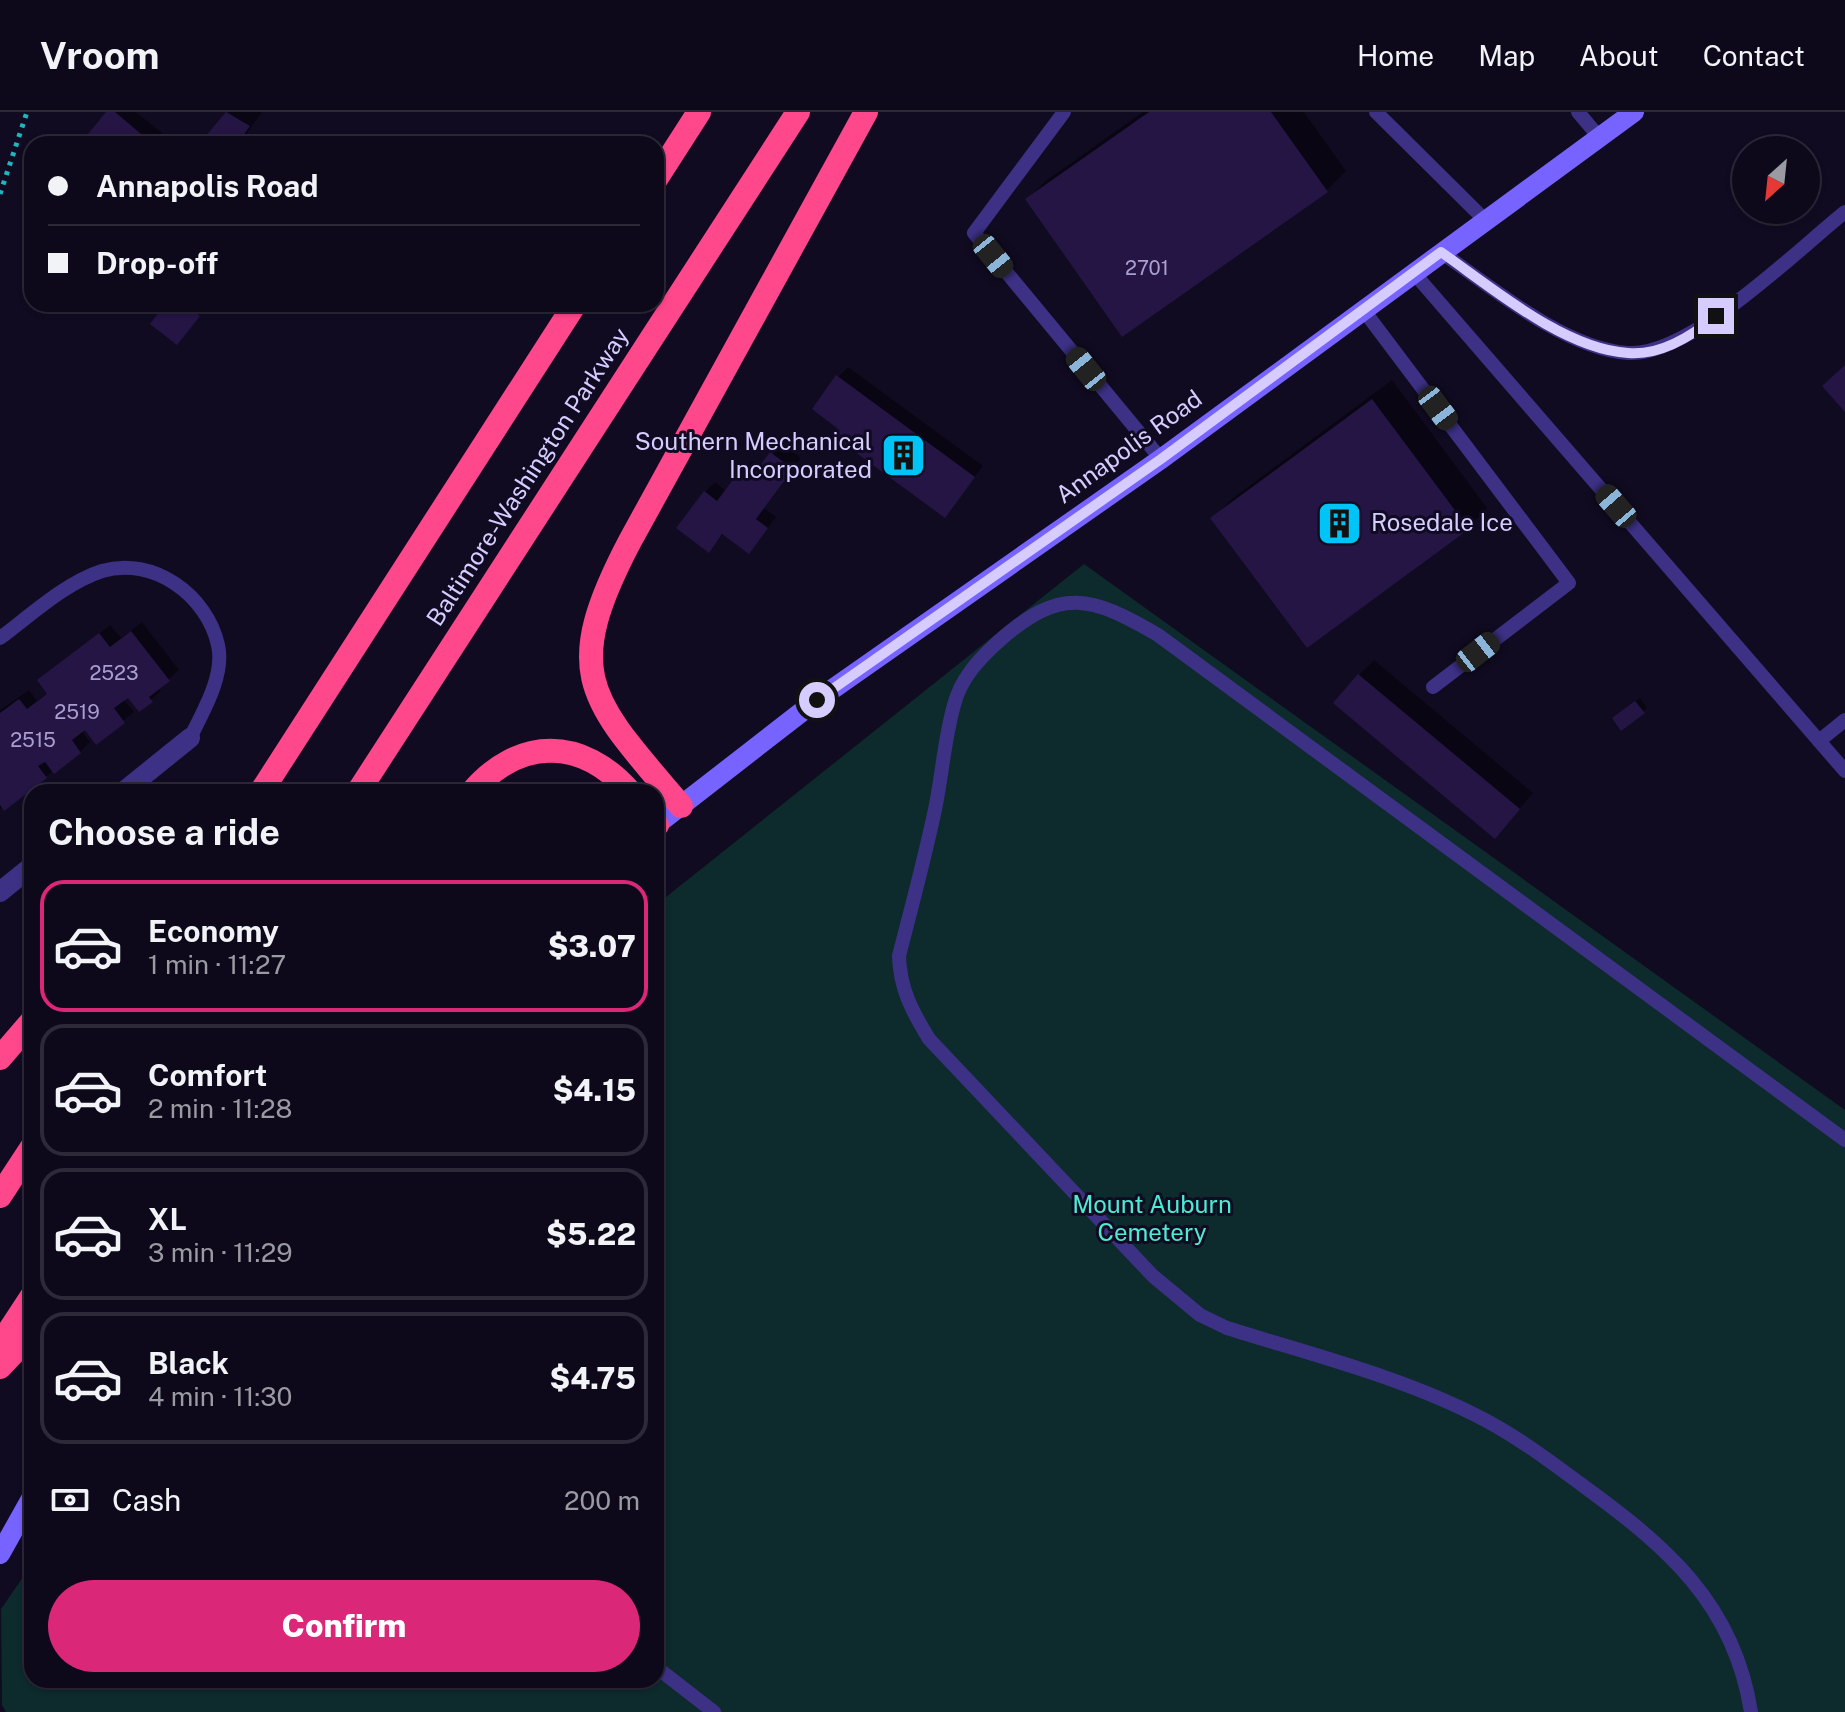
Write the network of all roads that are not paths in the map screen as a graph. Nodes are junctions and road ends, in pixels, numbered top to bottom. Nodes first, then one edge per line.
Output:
1 (699, 112) edge
2 (798, 112) edge
3 (866, 112) edge
4 (1064, 112) edge
5 (1376, 112) edge
6 (1578, 112) edge
7 (1634, 112) edge
8 (1599, 137) junction
9 (664, 167) edge
10 (1845, 212) edge
11 (1485, 220) junction
12 (1441, 252) junction
13 (1413, 272) junction
14 (1362, 308) junction
15 (570, 312) edge
16 (1161, 459) junction
17 (0, 638) edge
18 (1433, 687) dead end
19 (1845, 720) edge
20 (190, 738) joint
21 (1819, 741) junction
22 (290, 747) junction
23 (1845, 771) edge
24 (133, 784) edge
25 (253, 784) edge
26 (266, 784) edge
27 (363, 784) edge
28 (480, 784) edge
29 (620, 784) edge
30 (663, 784) edge
31 (664, 785) edge
32 (681, 806) junction
33 (664, 818) edge
34 (24, 872) edge
35 (0, 892) edge
36 (24, 1030) edge
37 (0, 1058) edge
38 (1845, 1140) edge
39 (24, 1159) edge
40 (0, 1196) edge
41 (24, 1308) edge
42 (24, 1342) edge
43 (0, 1345) edge
44 (0, 1367) edge
45 (24, 1511) edge
46 (0, 1554) edge
47 (664, 1673) edge
48 (714, 1712) edge
49 (1751, 1712) edge

1 - 9 highway
2 - 27 highway, Baltimore-Washington Parkway
3 - 30 highway
4 - 16 lane
5 - 11 lane
6 - 8 lane
7 - 8 main road, Annapolis Road
8 - 11 main road, Annapolis Road
10 - 12 lane
11 - 12 main road, Annapolis Road
12 - 13 main road, Annapolis Road
13 - 14 main road, Annapolis Road
13 - 21 lane
14 - 16 main road, Annapolis Road
14 - 18 lane
15 - 22 highway
16 - 32 main road, Annapolis Road
17 - 20 lane
19 - 21 lane
20 - 24 street
21 - 23 lane
22 - 25 highway
22 - 26 highway
28 - 29 highway
31 - 32 highway
32 - 33 main road, Annapolis Road
34 - 35 street
36 - 37 highway
38 - 49 lane
39 - 40 highway
41 - 43 highway
42 - 44 highway
45 - 46 main road
47 - 48 lane

